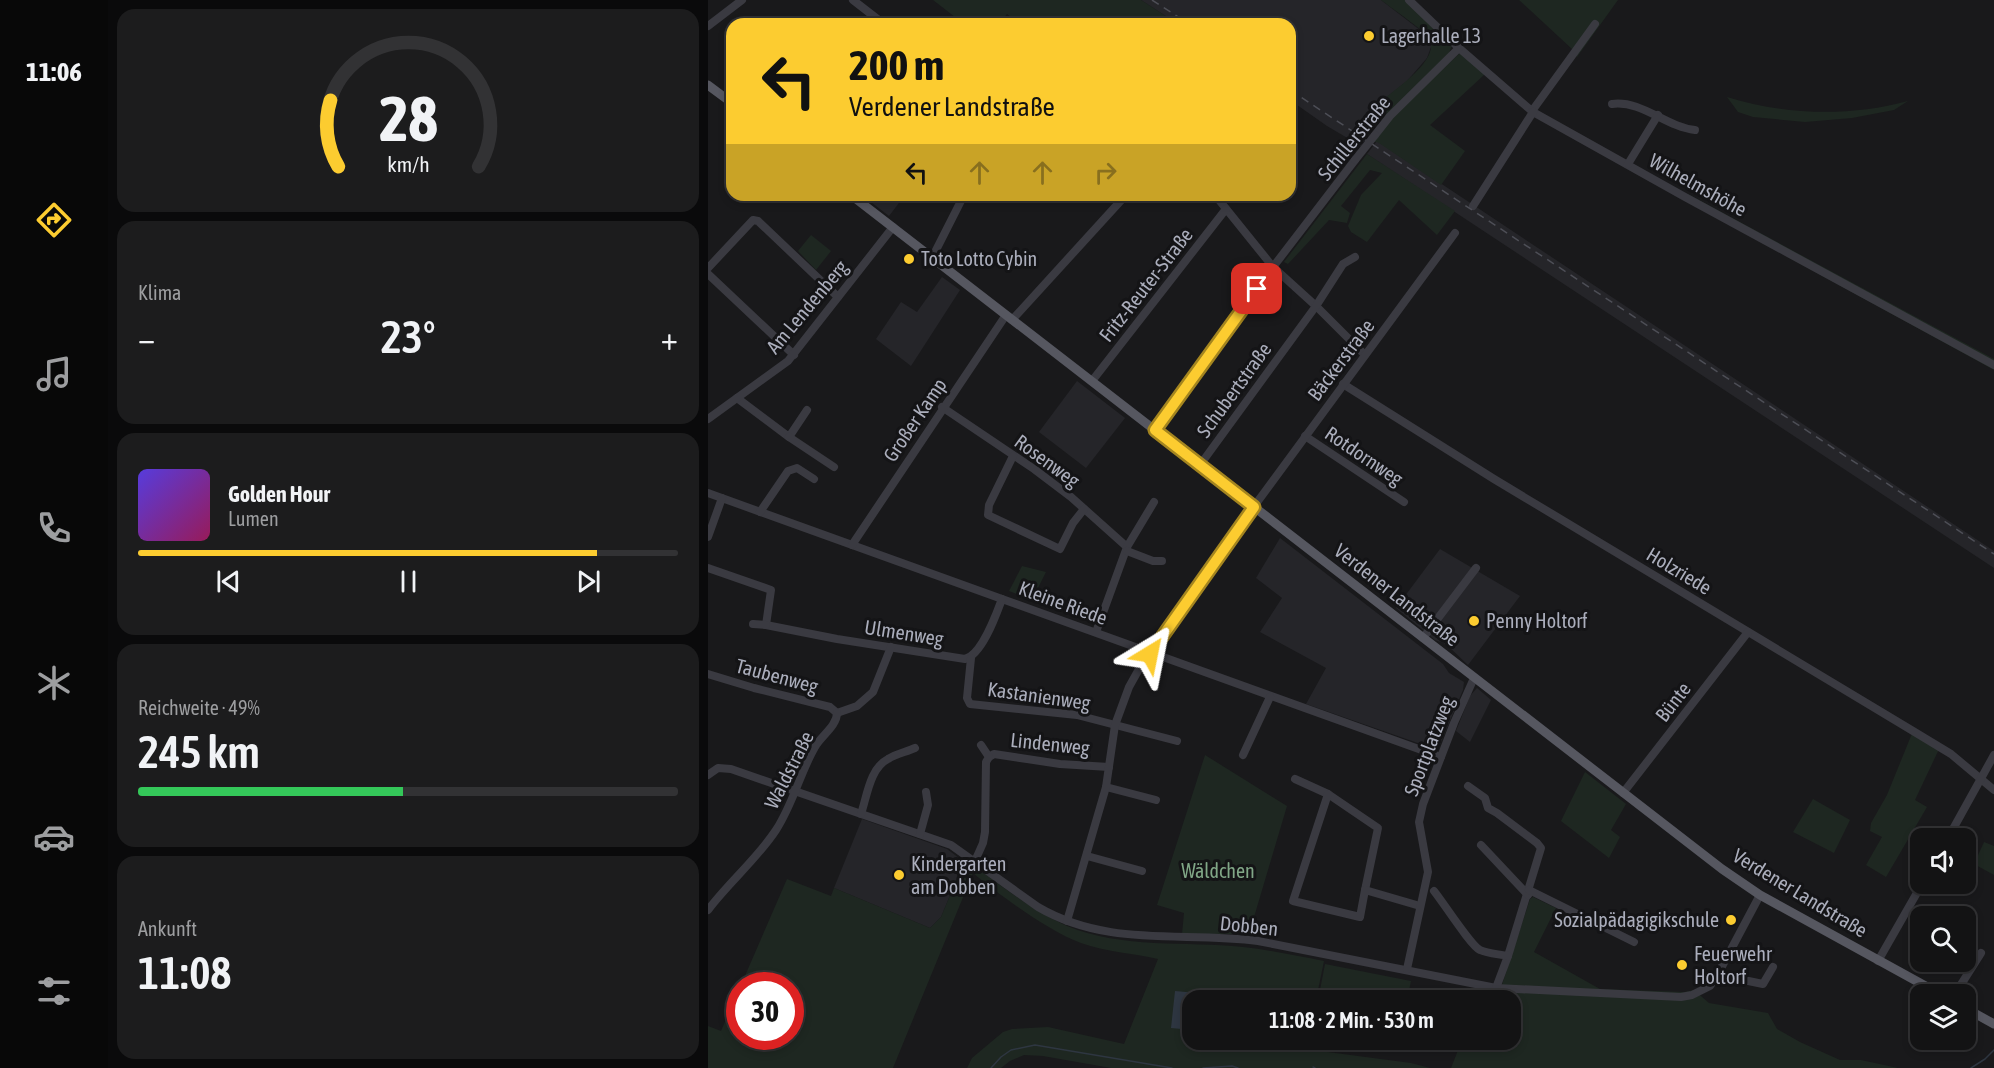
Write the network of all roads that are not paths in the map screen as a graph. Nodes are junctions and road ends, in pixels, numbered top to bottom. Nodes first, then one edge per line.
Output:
1 (742, 0) edge
2 (853, 0) edge
3 (1409, 0) edge
4 (876, 18) edge
5 (1595, 24) dead end
6 (708, 26) edge
7 (1459, 48) junction
8 (708, 85) edge
9 (726, 98) edge
10 (1612, 104) dead end
11 (1533, 111) junction
12 (1658, 115) junction
13 (1695, 130) dead end
14 (1628, 164) junction
15 (859, 201) edge
16 (961, 201) edge
17 (1120, 201) edge
18 (1220, 201) edge
19 (1473, 206) dead end
20 (1226, 209) junction
21 (893, 227) junction
22 (1455, 233) dead end
23 (1355, 257) dead end
24 (932, 258) junction
25 (708, 268) edge
26 (1272, 268) junction
27 (708, 274) edge
28 (838, 297) junction
29 (1316, 306) junction
30 (1009, 317) junction
31 (794, 355) junction
32 (1365, 355) junction
33 (1994, 365) edge
34 (1092, 381) junction
35 (1343, 384) junction
36 (737, 398) junction
37 (942, 407) junction
38 (807, 410) dead end
39 (708, 419) edge
40 (1155, 430) junction
41 (1305, 436) junction
42 (789, 437) junction
43 (1013, 456) junction
44 (1200, 465) junction
45 (834, 467) dead end
46 (814, 479) dead end
47 (708, 493) edge
48 (722, 498) junction
49 (1154, 502) dead end
50 (1404, 502) dead end
51 (1254, 507) junction
52 (1084, 509) junction
53 (760, 512) junction
54 (708, 537) edge
55 (852, 545) junction
56 (1127, 549) junction
57 (1162, 561) dead end
58 (708, 568) edge
59 (1476, 568) dead end
60 (1002, 598) junction
61 (753, 624) dead end
62 (766, 625) junction
63 (1096, 632) junction
64 (1748, 632) junction
65 (1423, 638) junction
66 (891, 647) junction
67 (1149, 653) junction
68 (971, 658) junction
69 (708, 674) edge
70 (1474, 678) junction
71 (1270, 697) junction
72 (837, 713) junction
73 (1114, 725) junction
74 (1177, 741) dead end
75 (981, 745) dead end
76 (915, 748) dead end
77 (1243, 755) dead end
78 (1994, 755) edge
79 (989, 757) junction
80 (1440, 758) junction
81 (1109, 767) junction
82 (708, 775) edge
83 (1295, 779) dead end
84 (1981, 780) junction
85 (1468, 786) dead end
86 (1106, 787) junction
87 (1994, 790) edge
88 (795, 791) junction
89 (927, 792) dead end
90 (1623, 793) junction
91 (1328, 794) junction
92 (1156, 800) dead end
93 (861, 814) junction
94 (1954, 828) edge
95 (920, 834) junction
96 (1481, 845) dead end
97 (1087, 855) junction
98 (975, 861) junction
99 (1142, 871) dead end
100 (1365, 891) junction
101 (1434, 891) dead end
102 (1528, 892) junction
103 (1916, 894) edge
104 (1760, 895) junction
105 (1420, 906) junction
106 (708, 910) edge
107 (1067, 921) junction
108 (1634, 942) dead end
109 (1981, 953) dead end
110 (1508, 956) junction
111 (1878, 961) junction
112 (1773, 967) dead end
113 (1407, 969) junction
114 (1719, 972) junction
115 (1921, 984) edge
116 (1961, 984) edge
117 (1496, 988) junction
118 (1976, 1014) edge
119 (1994, 1024) edge

1 - 6 street
2 - 4 street
3 - 7 street, Wilhelmshöhe
5 - 11 street
7 - 11 street, Wilhelmshöhe
7 - 26 street, Schillerstraße, bridge
8 - 9 main road
10 - 12 street
11 - 14 street, Wilhelmshöhe
11 - 19 street
12 - 13 street
12 - 14 street
14 - 33 street, Wilhelmshöhe
15 - 21 main road, Verdener Landstraße
16 - 24 street
17 - 30 street, Großer Kamp
18 - 20 street
20 - 26 street
20 - 34 street, Fritz-Reuter-Straße
21 - 24 main road, Verdener Landstraße
21 - 28 street, Am Lendenberg
22 - 32 street, Bäckerstraße
23 - 29 street, Schubertstraße
24 - 30 main road, Verdener Landstraße
25 - 28 street
26 - 29 street
26 - 40 street, Schillerstraße
27 - 31 street
28 - 31 street, Am Lendenberg
29 - 32 street
29 - 44 street, Schubertstraße
30 - 34 main road, Verdener Landstraße
30 - 37 street, Großer Kamp
31 - 36 street, Am Lendenberg
32 - 35 street, Bäckerstraße
34 - 40 main road, Verdener Landstraße
35 - 41 street, Bäckerstraße
35 - 64 street, Holzriede
36 - 39 street, Am Lendenberg
36 - 42 street
37 - 43 street, Rosenweg
37 - 55 street, Großer Kamp
38 - 42 street
40 - 44 main road, Verdener Landstraße
41 - 50 street, Rotdornweg
41 - 51 street, Bäckerstraße
42 - 45 street
43 - 52 street, Rosenweg
43 - 52 street
44 - 51 main road, Verdener Landstraße
46 - 53 street
47 - 48 street, Kleine Riede
48 - 53 street, Kleine Riede
48 - 54 street
49 - 56 street
51 - 65 main road, Verdener Landstraße
51 - 67 street, Bäckerstraße
52 - 56 street, Rosenweg
53 - 55 street, Kleine Riede
55 - 60 street, Kleine Riede
56 - 57 street, Rosenweg
56 - 63 street
58 - 62 street
59 - 65 street
60 - 63 street, Kleine Riede
60 - 68 street
61 - 62 street, Ulmenweg
62 - 66 street, Ulmenweg
63 - 67 street, Kleine Riede
64 - 84 street, Holzriede
64 - 90 street, Bünte
65 - 70 main road, Verdener Landstraße
66 - 68 street, Ulmenweg
66 - 72 street
67 - 71 street, Kleine Riede
67 - 73 street, Bäckerstraße
68 - 73 street, Kastanienweg
69 - 72 street, Taubenweg
70 - 80 street, Sportplatzweg
70 - 90 main road, Verdener Landstraße
71 - 77 street
71 - 80 street, Kleine Riede
72 - 88 street, Waldstraße
73 - 74 street
73 - 81 street, Bäckerstraße
75 - 79 street
76 - 93 street
78 - 84 street
79 - 81 street, Lindenweg
79 - 98 street
80 - 105 street, Sportplatzweg
81 - 86 street, Bäckerstraße
82 - 88 street, Dobben
83 - 91 street
84 - 87 street, Holzriede
84 - 94 street
85 - 102 street
86 - 92 street
86 - 97 street, Bäckerstraße
88 - 93 street, Dobben
88 - 106 street, Waldstraße
89 - 95 street
90 - 104 main road, Verdener Landstraße
91 - 100 street
91 - 100 street
93 - 95 street, Dobben
95 - 98 street, Dobben
96 - 102 street
97 - 99 street
97 - 107 street, Bäckerstraße
98 - 107 street, Dobben
100 - 105 street
101 - 110 street
102 - 108 street
102 - 110 street
103 - 111 street
104 - 111 main road, Verdener Landstraße
104 - 114 street, Dobben
105 - 113 street, Sportplatzweg
107 - 113 street, Dobben
109 - 116 street
110 - 117 street
111 - 115 main road, Verdener Landstraße
112 - 114 street
113 - 117 street, Dobben
114 - 117 street, Dobben
118 - 119 main road

